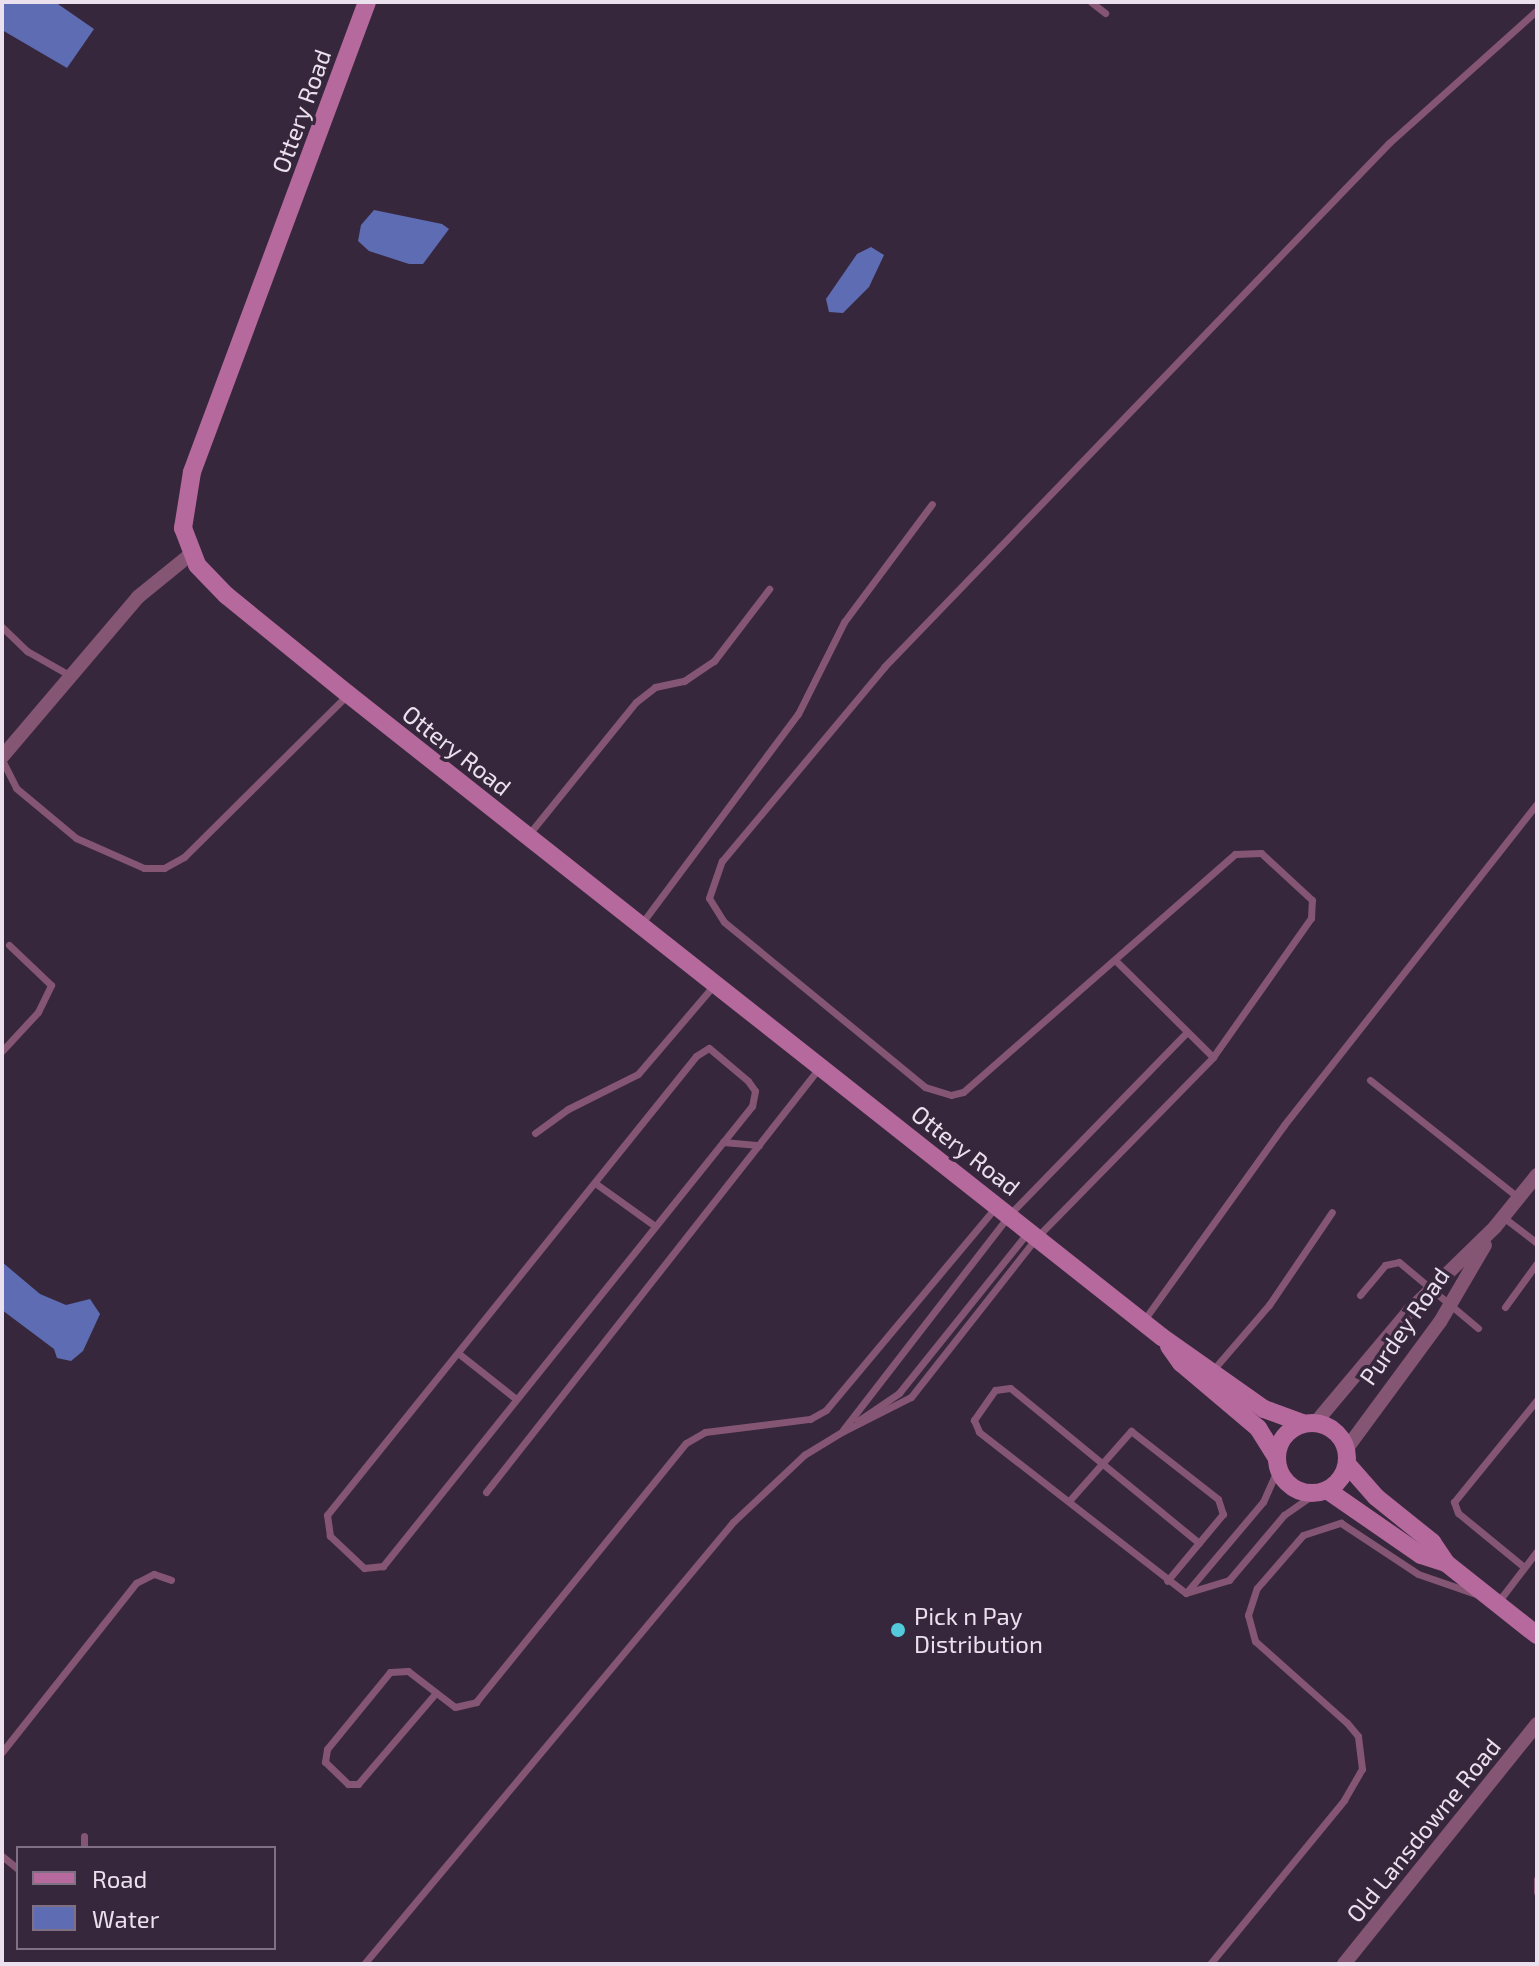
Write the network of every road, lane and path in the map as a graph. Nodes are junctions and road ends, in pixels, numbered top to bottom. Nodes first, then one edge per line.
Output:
1 (367, 2) edge
2 (1091, 2) edge
3 (1537, 10) edge
4 (1105, 13) dead end
5 (932, 504) dead end
6 (191, 554) junction
7 (769, 589) dead end
8 (2, 627) edge
9 (73, 677) junction
10 (348, 694) junction
11 (2, 759) edge
12 (1537, 803) edge
13 (527, 836) junction
14 (641, 925) junction
15 (9, 945) dead end
16 (1116, 961) junction
17 (715, 983) junction
18 (1187, 1032) junction
19 (2, 1051) edge
20 (1213, 1057) junction
21 (821, 1066) junction
22 (1370, 1080) dead end
23 (535, 1133) dead end
24 (723, 1142) junction
25 (759, 1145) junction
26 (1537, 1175) edge
27 (595, 1183) junction
28 (1519, 1198) junction
29 (1003, 1210) junction
30 (1332, 1212) dead end
31 (1499, 1222) junction
32 (655, 1226) junction
33 (1033, 1234) junction
34 (1537, 1243) edge
35 (1537, 1263) edge
36 (1430, 1290) junction
37 (1360, 1295) dead end
38 (1449, 1307) junction
39 (1505, 1307) dead end
40 (1143, 1321) junction
41 (1478, 1328) dead end
42 (1162, 1337) junction
43 (458, 1353) junction
44 (1213, 1370) junction
45 (516, 1399) junction
46 (1537, 1400) edge
47 (1309, 1423) junction
48 (842, 1432) junction
49 (1347, 1456) junction
50 (1100, 1463) junction
51 (1278, 1463) junction
52 (486, 1492) dead end
53 (1321, 1492) junction
54 (1069, 1501) junction
55 (1199, 1543) junction
56 (1537, 1551) edge
57 (1446, 1563) junction
58 (1524, 1567) junction
59 (171, 1580) dead end
60 (1167, 1581) junction
61 (1186, 1593) junction
62 (1491, 1600) junction
63 (1537, 1635) edge
64 (434, 1695) junction
65 (1537, 1724) edge
66 (2, 1752) edge
67 (84, 1836) dead end
68 (84, 1846) edge
69 (1537, 1879) edge
70 (1537, 1892) edge
71 (1349, 1962) edge
72 (364, 1964) edge
73 (1210, 1964) edge

1 - 6 street, Ottery Road
2 - 4 lane
3 - 16 lane
5 - 14 lane
6 - 9 street
6 - 10 street, Ottery Road
7 - 13 lane
8 - 9 lane
9 - 11 street
10 - 11 lane
10 - 13 street, Ottery Road
12 - 40 lane
13 - 14 street, Ottery Road
14 - 17 street, Ottery Road
15 - 19 lane
16 - 18 lane
16 - 20 lane
17 - 21 street, Ottery Road
17 - 23 lane
18 - 20 lane
18 - 29 lane
20 - 33 lane
21 - 25 lane
21 - 29 street, Ottery Road
22 - 28 lane
24 - 25 lane
24 - 27 lane
24 - 32 lane
25 - 52 lane
26 - 28 street, Purdey Road
27 - 32 lane
27 - 43 lane
28 - 31 street, Purdey Road
29 - 33 street, Ottery Road
29 - 48 lane
29 - 64 lane
30 - 44 lane
31 - 34 lane
31 - 36 street, Purdey Road
31 - 38 street, Purdey Road
32 - 45 lane
33 - 40 street, Ottery Road
33 - 48 lane
35 - 39 lane
36 - 37 lane
36 - 38 lane
36 - 47 street, Purdey Road
38 - 41 lane
38 - 49 street, Purdey Road
40 - 42 street, Ottery Road
42 - 44 street, Ottery Road
42 - 51 street, Ottery Road
43 - 45 lane
43 - 45 lane
44 - 47 street, Ottery Road
46 - 58 lane
47 - 49 street
47 - 51 street
48 - 72 lane
49 - 53 street
49 - 57 street
50 - 54 lane
50 - 54 lane
50 - 55 lane
50 - 55 lane
51 - 53 street
51 - 61 lane
53 - 57 street
53 - 61 lane
54 - 60 lane
55 - 60 lane
56 - 58 lane
57 - 62 street
58 - 62 lane
59 - 66 lane
60 - 61 lane
62 - 63 street
62 - 73 lane
64 - 64 lane
65 - 71 street, Old Lansdowne Road
67 - 68 lane
69 - 70 lane

